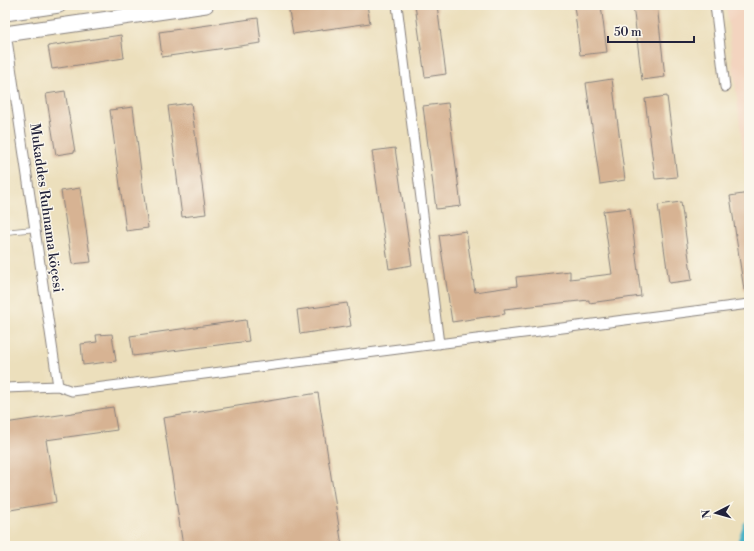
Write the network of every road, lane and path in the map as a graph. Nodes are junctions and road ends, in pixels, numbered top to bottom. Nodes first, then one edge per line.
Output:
1 (59, 5) edge
2 (206, 5) edge
3 (398, 5) edge
4 (715, 5) edge
5 (5, 13) edge
6 (6, 33) edge
7 (725, 87) dead end
8 (35, 229) junction
9 (5, 232) edge
10 (749, 304) edge
11 (439, 344) junction
12 (58, 386) junction
13 (5, 388) edge

1 - 5 main road
2 - 6 main road
3 - 11 street
4 - 7 street
6 - 8 street, Mukaddes Ruhnama köçesi
8 - 9 lane
8 - 12 street, Mukaddes Ruhnama köçesi
10 - 11 street
11 - 12 street
12 - 13 street

